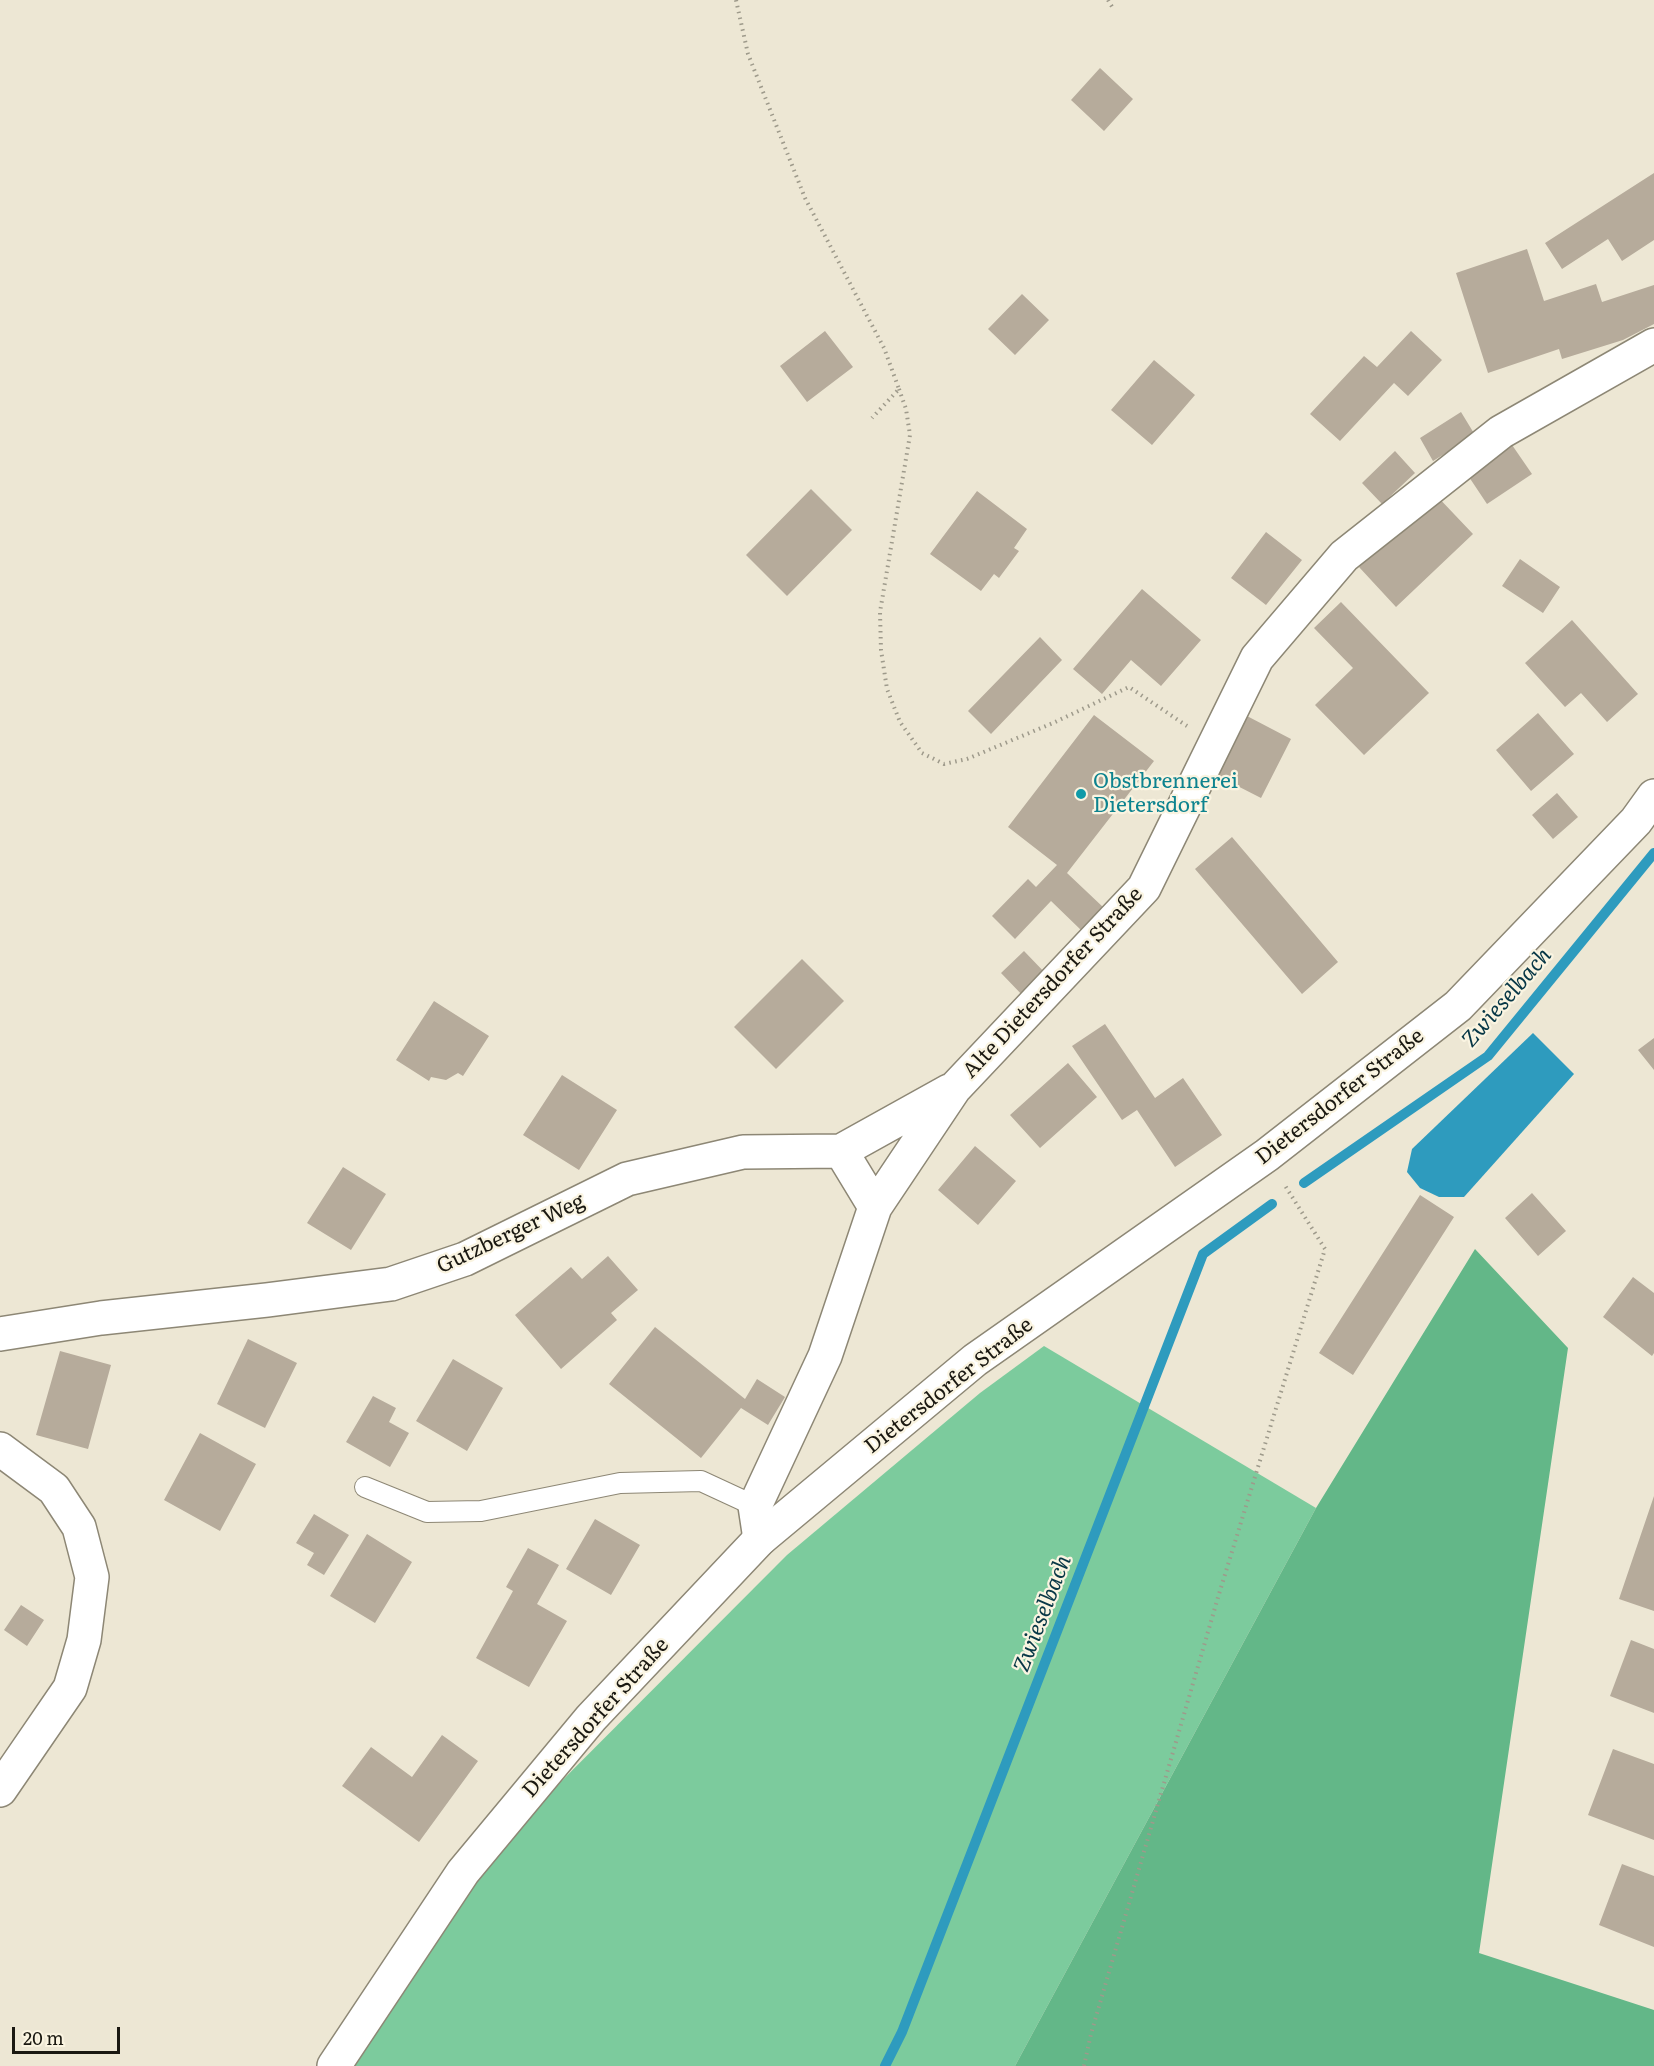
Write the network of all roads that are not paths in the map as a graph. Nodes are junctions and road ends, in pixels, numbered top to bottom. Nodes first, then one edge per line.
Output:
1 (1654, 345) edge
2 (1654, 796) edge
3 (954, 1089) junction
4 (841, 1151) junction
5 (875, 1207) junction
6 (0, 1334) edge
7 (0, 1449) edge
8 (365, 1487) dead end
9 (755, 1506) junction
10 (760, 1539) junction
11 (0, 1790) edge
12 (334, 2066) edge

1 - 3 street, Alte Dietersdorfer Straße
2 - 10 street, Dietersdorfer Straße
3 - 4 street, Gutzberger Weg
3 - 5 street, Alte Dietersdorfer Straße
4 - 5 street
4 - 6 street, Gutzberger Weg
5 - 9 street, Alte Dietersdorfer Straße
7 - 11 street
8 - 9 lane
9 - 10 street
10 - 12 street, Dietersdorfer Straße

